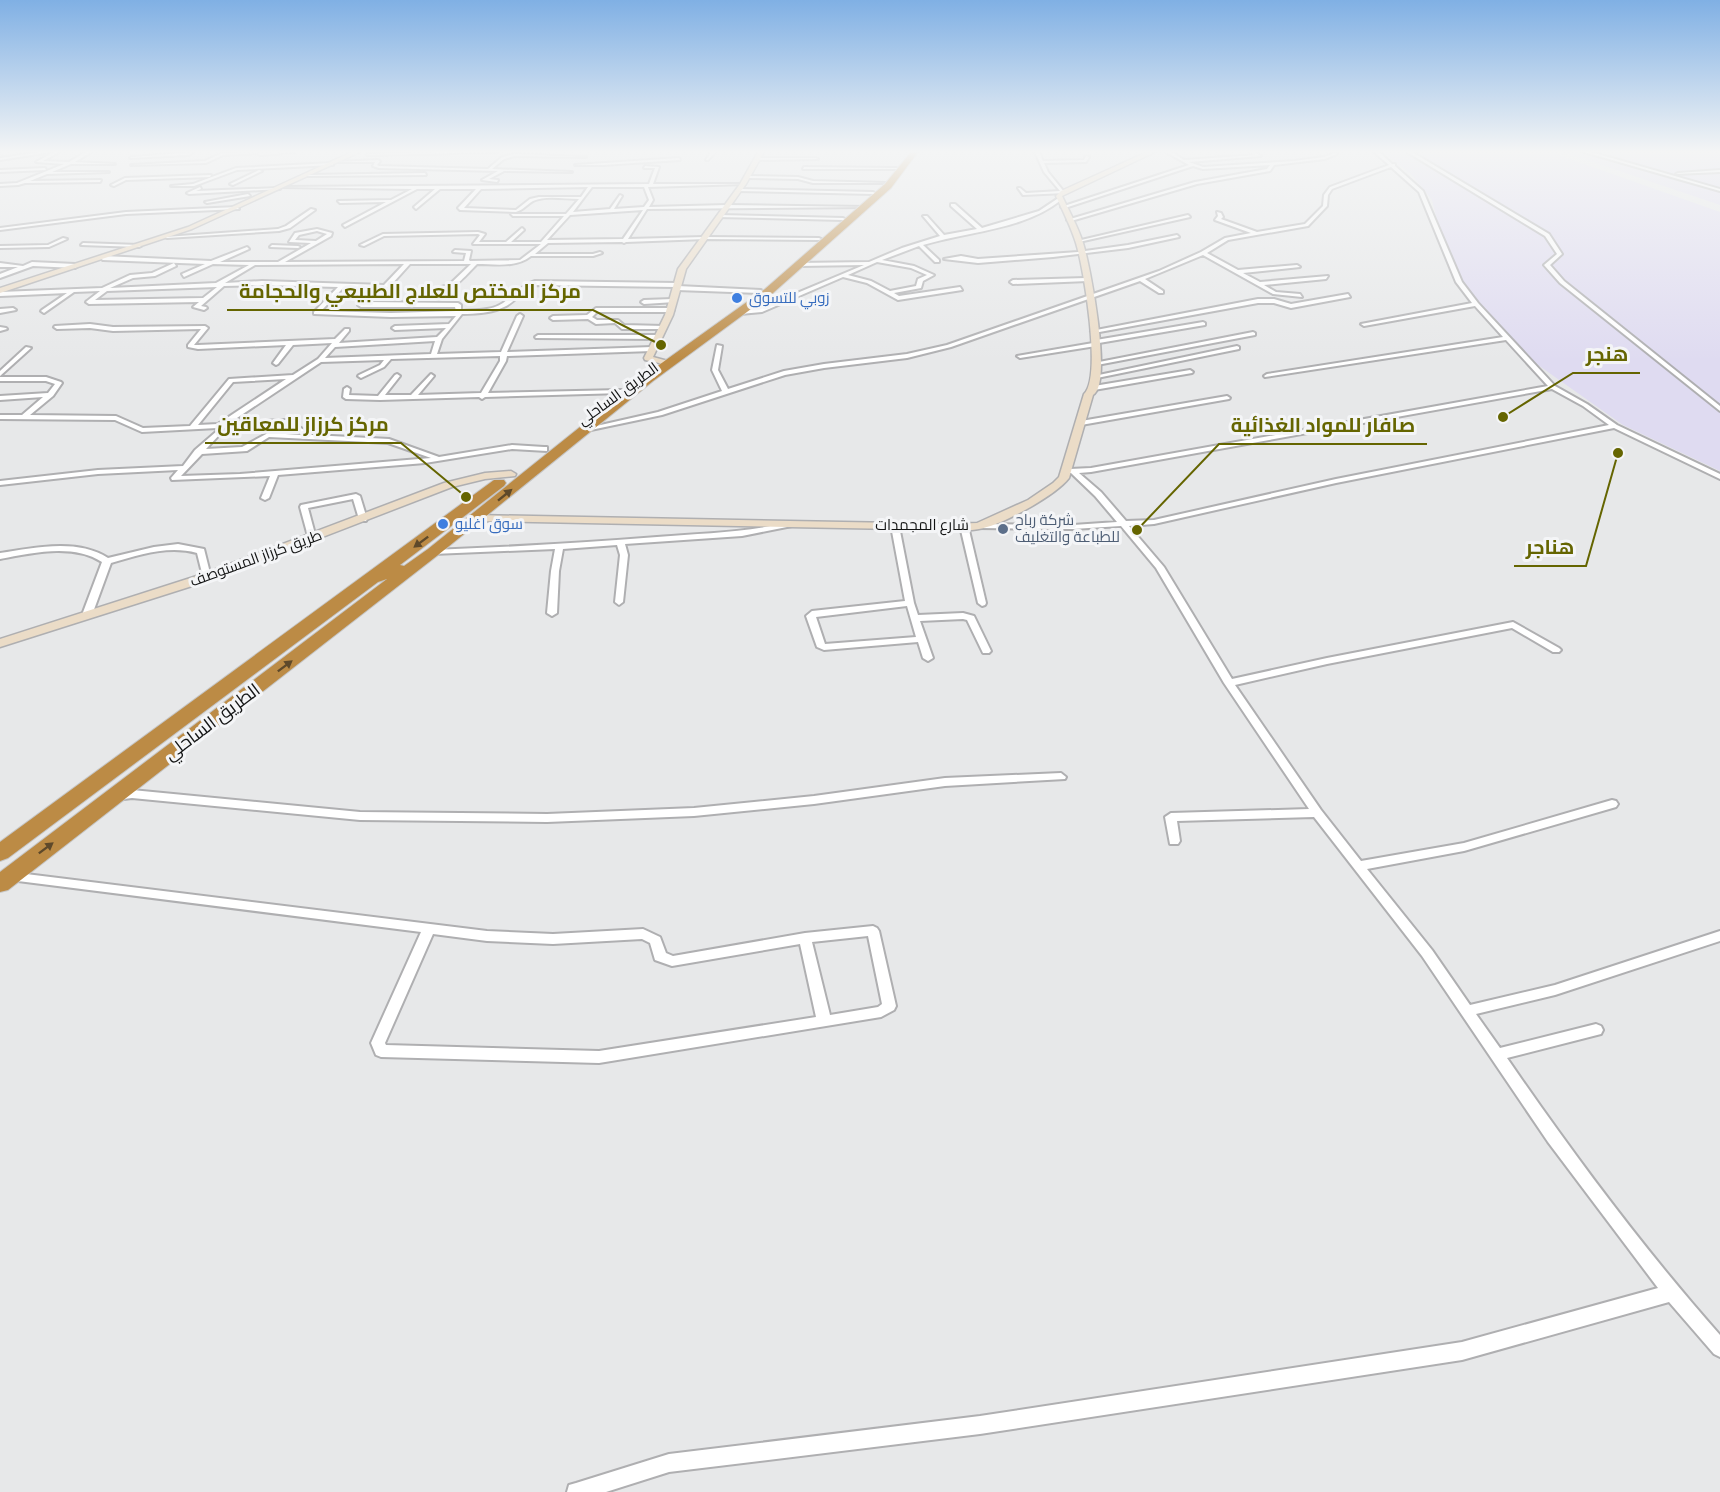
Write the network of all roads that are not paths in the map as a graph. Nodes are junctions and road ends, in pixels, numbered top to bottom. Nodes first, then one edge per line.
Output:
1 (57, 222) edge
2 (204, 222) edge
3 (296, 222) edge
4 (354, 222) edge
5 (562, 222) edge
6 (637, 222) edge
7 (715, 222) edge
8 (840, 222) edge
9 (845, 222) edge
10 (929, 222) edge
11 (972, 222) edge
12 (1009, 222) edge
13 (1070, 222) edge
14 (1163, 222) edge
15 (1224, 222) edge
16 (1309, 222) edge
17 (1434, 222) edge
18 (1525, 222) edge
19 (345, 226) dead end
20 (0, 229) edge
21 (522, 230) dead end
22 (981, 230) junction
23 (1255, 233) junction
24 (1177, 236) dead end
25 (167, 237) junction
26 (942, 237) junction
27 (65, 239) dead end
28 (703, 239) junction
29 (819, 239) junction
30 (1078, 241) junction
31 (316, 242) junction
32 (624, 242) junction
33 (475, 243) junction
34 (507, 243) junction
35 (545, 243) junction
36 (83, 244) dead end
37 (920, 244) junction
38 (139, 246) junction
39 (272, 246) dead end
40 (362, 246) dead end
41 (0, 247) edge
42 (305, 247) junction
43 (247, 248) dead end
44 (600, 253) dead end
45 (1082, 253) junction
46 (1203, 253) junction
47 (530, 255) junction
48 (103, 258) junction
49 (947, 259) dead end
50 (937, 261) dead end
51 (469, 262) junction
52 (476, 262) junction
53 (521, 262) junction
54 (588, 262) dead end
55 (876, 262) junction
56 (177, 263) junction
57 (408, 263) junction
58 (213, 264) junction
59 (799, 264) junction
60 (254, 265) junction
61 (277, 265) junction
62 (0, 266) edge
63 (24, 266) junction
64 (75, 266) junction
65 (1297, 267) dead end
66 (1237, 272) junction
67 (184, 275) dead end
68 (0, 276) edge
69 (846, 276) junction
70 (1326, 277) dead end
71 (1141, 279) junction
72 (1086, 280) junction
73 (1013, 282) dead end
74 (1258, 284) junction
75 (343, 285) junction
76 (218, 286) junction
77 (384, 287) junction
78 (677, 287) junction
79 (960, 288) dead end
80 (2, 290) edge
81 (101, 291) junction
82 (429, 291) dead end
83 (759, 291) junction
84 (72, 292) junction
85 (892, 292) junction
86 (1161, 292) dead end
87 (1300, 296) dead end
88 (1348, 296) dead end
89 (1089, 297) junction
90 (204, 300) junction
91 (673, 301) junction
92 (622, 303) dead end
93 (362, 304) junction
94 (1476, 304) junction
95 (204, 308) dead end
96 (13, 310) dead end
97 (671, 310) junction
98 (0, 311) edge
99 (44, 311) dead end
100 (740, 312) junction
101 (459, 313) junction
102 (352, 314) junction
103 (520, 316) dead end
104 (589, 317) junction
105 (553, 318) dead end
106 (1203, 324) dead end
107 (1364, 324) dead end
108 (450, 326) junction
109 (57, 327) dead end
110 (395, 327) dead end
111 (561, 327) dead end
112 (662, 327) junction
113 (347, 330) dead end
114 (1253, 334) dead end
115 (538, 337) dead end
116 (555, 337) junction
117 (657, 337) junction
118 (1506, 338) junction
119 (439, 339) junction
120 (1095, 339) junction
121 (334, 343) junction
122 (290, 344) junction
123 (719, 346) dead end
124 (28, 348) dead end
125 (1237, 348) dead end
126 (652, 349) junction
127 (504, 354) junction
128 (1020, 356) dead end
129 (433, 357) junction
130 (389, 358) junction
131 (320, 360) junction
132 (668, 361) junction
133 (276, 363) dead end
134 (1097, 363) junction
135 (1190, 372) dead end
136 (0, 374) edge
137 (361, 376) dead end
138 (398, 376) dead end
139 (430, 376) dead end
140 (1097, 376) junction
141 (1268, 376) dead end
142 (295, 377) junction
143 (0, 379) edge
144 (1553, 387) junction
145 (1094, 388) junction
146 (347, 389) dead end
147 (621, 392) junction
148 (726, 392) junction
149 (51, 395) junction
150 (414, 397) junction
151 (482, 397) junction
152 (0, 398) edge
153 (380, 398) junction
154 (1227, 398) dead end
155 (1720, 409) edge
156 (25, 416) junction
157 (0, 417) edge
158 (1081, 423) junction
159 (291, 424) junction
160 (221, 425) junction
161 (1615, 426) junction
162 (193, 427) junction
163 (586, 429) junction
164 (280, 435) junction
165 (310, 437) junction
166 (544, 449) junction
167 (198, 452) junction
168 (445, 459) junction
169 (183, 468) junction
170 (1070, 471) junction
171 (275, 473) junction
172 (510, 474) junction
173 (1720, 477) edge
174 (0, 483) edge
175 (265, 498) dead end
176 (476, 518) junction
177 (363, 519) junction
178 (789, 524) junction
179 (1124, 525) junction
180 (895, 526) junction
181 (964, 526) junction
182 (979, 526) junction
183 (312, 538) junction
184 (620, 542) junction
185 (559, 547) junction
186 (0, 556) edge
187 (428, 556) junction
188 (107, 561) junction
189 (207, 577) junction
190 (372, 579) junction
191 (619, 602) dead end
192 (910, 603) junction
193 (982, 603) dead end
194 (552, 613) dead end
195 (87, 615) junction
196 (916, 618) junction
197 (922, 639) junction
198 (0, 643) edge
199 (1556, 650) dead end
200 (986, 651) dead end
201 (928, 658) dead end
202 (1229, 683) junction
203 (1061, 777) dead end
204 (113, 797) junction
205 (1612, 804) dead end
206 (1317, 813) junction
207 (1174, 841) dead end
208 (0, 853) edge
209 (1358, 866) junction
210 (5, 880) edge
211 (428, 930) junction
212 (1720, 936) edge
213 (805, 938) junction
214 (1466, 1011) junction
215 (824, 1020) junction
216 (1596, 1030) dead end
217 (1496, 1055) junction
218 (1672, 1293) junction
219 (1720, 1348) edge
220 (576, 1492) edge

1 - 20 street
2 - 25 main road
3 - 25 street
4 - 19 street
5 - 35 street
6 - 32 street
7 - 28 main road
8 - 29 highway, الطريق الساحلي
9 - 59 highway, الطريق الساحلي
10 - 26 street
11 - 22 street
12 - 22 street
13 - 30 main road, شارع المجمدات
14 - 30 street
15 - 23 street
16 - 23 street
17 - 94 street
18 - 155 street
21 - 34 street
22 - 26 street
23 - 46 street
24 - 45 street
25 - 38 main road
26 - 37 street
27 - 41 street
28 - 29 street
28 - 32 street
28 - 78 main road
29 - 83 highway, الطريق الساحلي
30 - 45 main road, شارع المجمدات
31 - 31 street
31 - 42 street
32 - 35 street
33 - 34 street
33 - 40 street
33 - 51 street
34 - 35 street
35 - 47 street
36 - 38 street
37 - 50 street
37 - 55 street
38 - 48 main road
39 - 42 street
42 - 61 street
43 - 58 street
44 - 47 street
45 - 49 street
45 - 72 main road, شارع المجمدات
46 - 66 street
46 - 71 street
47 - 53 street
48 - 56 street
48 - 64 main road
51 - 52 street
51 - 57 street
52 - 53 street
52 - 82 street
53 - 54 street
55 - 59 street
55 - 69 street
55 - 85 street
56 - 58 street
56 - 81 street
57 - 61 street
57 - 77 street
58 - 60 street
58 - 67 street
59 - 100 highway, الطريق الساحلي
60 - 61 street
60 - 76 street
62 - 63 street
63 - 64 street
63 - 68 street
64 - 80 main road
65 - 66 street
66 - 74 street
69 - 85 street
69 - 100 street
70 - 74 street
71 - 86 street
71 - 89 street
72 - 73 street
72 - 89 main road, شارع المجمدات
74 - 87 street
75 - 76 street
75 - 77 street
75 - 102 street
76 - 81 street
76 - 90 street
77 - 93 street
78 - 83 street
78 - 91 main road
78 - 101 street
79 - 85 street
80 - 84 street
81 - 84 street
81 - 90 street
83 - 132 highway, الطريق الساحلي
84 - 99 street
88 - 120 street
89 - 120 main road, شارع المجمدات
89 - 148 street
90 - 95 street
91 - 92 street
91 - 97 main road
93 - 101 street
93 - 102 street
94 - 107 street
94 - 118 street
96 - 98 street
97 - 104 street
97 - 112 main road
100 - 132 highway, الطريق الساحلي
101 - 102 street
101 - 108 street
103 - 127 street
104 - 105 street
104 - 112 street
106 - 120 street
108 - 110 street
108 - 119 street
109 - 122 street
111 - 116 street
112 - 117 main road
113 - 121 street
114 - 134 street
115 - 116 street
116 - 117 street
117 - 126 main road
118 - 141 street
118 - 144 street
119 - 121 street
119 - 129 street
120 - 128 street
120 - 134 main road, شارع المجمدات
121 - 122 street
121 - 131 street
122 - 133 street
123 - 148 street
124 - 136 street
125 - 140 street
126 - 127 street
126 - 132 main road
127 - 129 street
127 - 151 street
129 - 130 street
130 - 131 street
130 - 137 street
131 - 142 street
132 - 147 highway, الطريق الساحلي
132 - 163 highway, الطريق الساحلي
134 - 140 main road, شارع المجمدات
135 - 145 street
138 - 153 street
139 - 150 street
140 - 145 main road, شارع المجمدات
142 - 160 street
142 - 162 street
143 - 149 street
144 - 161 street
144 - 170 street
145 - 158 main road, شارع المجمدات
146 - 153 street
147 - 151 street
147 - 166 highway, الطريق الساحلي
148 - 163 street
149 - 152 street
149 - 156 street
150 - 151 street
150 - 153 street
154 - 158 street
156 - 157 street
156 - 162 street
158 - 170 main road, شارع المجمدات
159 - 160 street
159 - 164 street
159 - 165 street
160 - 162 street
160 - 167 street
161 - 173 street
161 - 179 street
176 -> 163 highway, الطريق الساحلي
164 - 165 street
164 - 167 street
165 - 168 street
166 - 168 street
166 - 172 highway, الطريق الساحلي
167 - 169 street
168 - 171 street
169 - 171 street
169 - 174 street
170 - 179 street
170 - 182 main road, شارع المجمدات
171 - 175 street
172 - 177 main road, طريق كرزاز المستوصف
172 -> 190 highway, الطريق الساحلي
176 - 178 main road, شارع المجمدات
176 - 187 highway, الطريق الساحلي
177 - 183 main road, طريق كرزاز المستوصف
177 - 183 street
178 - 180 main road, شارع المجمدات
178 - 184 street
179 - 182 street
179 - 202 street
180 - 181 main road, شارع المجمدات
180 - 192 street
181 - 182 main road, شارع المجمدات
181 - 193 street
183 - 189 main road, طريق كرزاز المستوصف
184 - 185 street
184 - 191 street
185 - 187 street
185 - 194 street
186 - 188 street
187 - 190 highway, الطريق الساحلي
204 -> 187 highway, الطريق الساحلي
188 - 189 street
188 - 195 street
189 - 195 main road, طريق كرزاز المستوصف
190 - 208 highway, الطريق الساحلي
192 - 196 street
192 - 197 street
195 - 198 main road, طريق كرزاز المستوصف
196 - 197 street
196 - 200 street
197 - 201 street
199 - 202 street
202 - 206 street
203 - 204 street
210 -> 204 highway, الطريق الساحلي
205 - 209 street
206 - 207 street
206 - 209 street
209 - 214 street
210 - 211 street
211 - 213 street
211 - 215 street
212 - 214 street
213 - 215 street
213 - 215 street
214 - 217 street
216 - 217 street
217 - 218 street
218 - 219 street
218 - 220 street

